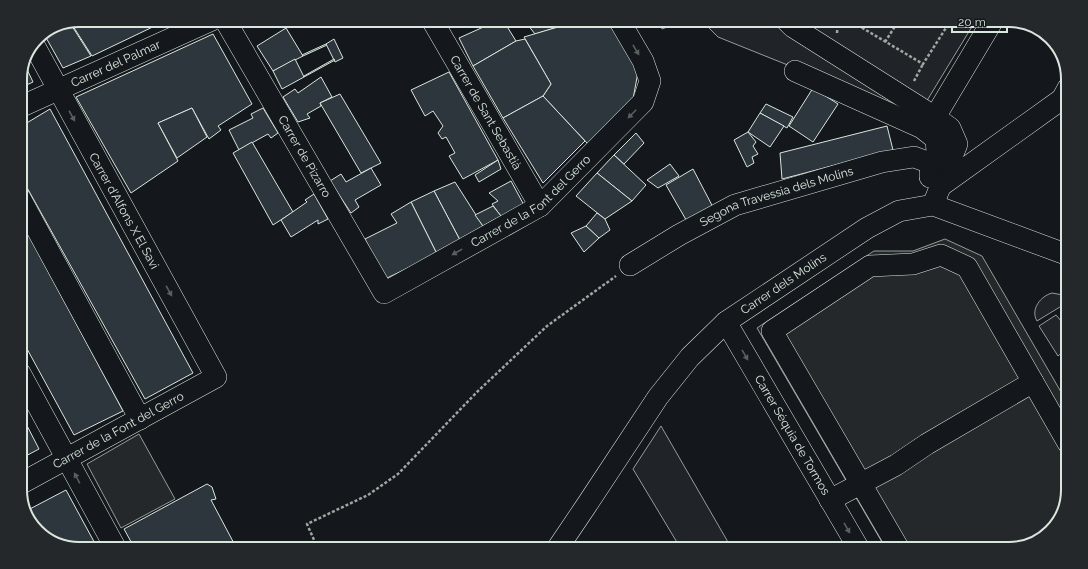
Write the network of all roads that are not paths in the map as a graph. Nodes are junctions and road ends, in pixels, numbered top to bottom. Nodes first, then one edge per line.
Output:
1 (197, 27) edge
2 (229, 27) edge
3 (436, 27) edge
4 (623, 27) edge
5 (793, 27) edge
6 (989, 27) edge
7 (36, 49) edge
8 (795, 71) dead end
9 (58, 90) junction
10 (1061, 100) edge
11 (27, 105) edge
12 (935, 117) junction
13 (933, 164) junction
14 (942, 185) junction
15 (933, 205) junction
16 (540, 206) junction
17 (27, 211) edge
18 (1061, 252) edge
19 (630, 266) road end
20 (384, 294) joint
21 (726, 322) junction
22 (216, 377) joint
23 (1033, 382) junction
24 (27, 385) edge
25 (140, 419) junction
26 (1061, 431) edge
27 (67, 459) junction
28 (27, 480) edge
29 (861, 483) junction
30 (830, 500) junction
31 (113, 542) edge
32 (562, 542) edge
33 (855, 542) edge
34 (895, 542) edge

1 - 9 street, Carrer del Palmar
2 - 20 street, Carrer de Pizarro
3 - 16 street, Carrer de Sant Sebastià
4 -> 16 street, Carrer de la Font del Gerro
5 - 12 street
6 - 12 street
7 - 9 street, Carrer d'Alfons X El Savi
8 - 13 street
9 - 11 street, Carrer del Palmar
9 -> 22 street, Carrer d'Alfons X El Savi
10 - 14 street
12 - 14 street
13 - 15 street
13 - 19 street, Segona Travessia dels Molins
14 - 15 street
15 - 18 street
15 - 21 street, Carrer dels Molins
16 -> 20 street, Carrer de la Font del Gerro
17 - 25 street
21 -> 30 street, Carrer Séquia de Tormos
21 - 32 street, Carrer dels Molins
22 - 25 street, Carrer de la Font del Gerro
23 - 26 street
23 - 29 street
23 - 29 street
24 - 27 street
25 - 27 street, Carrer de la Font del Gerro
27 - 28 street, Carrer de la Font del Gerro
31 -> 27 street
29 - 30 street
29 - 34 street
30 -> 33 street, Carrer Séquia de Tormos

